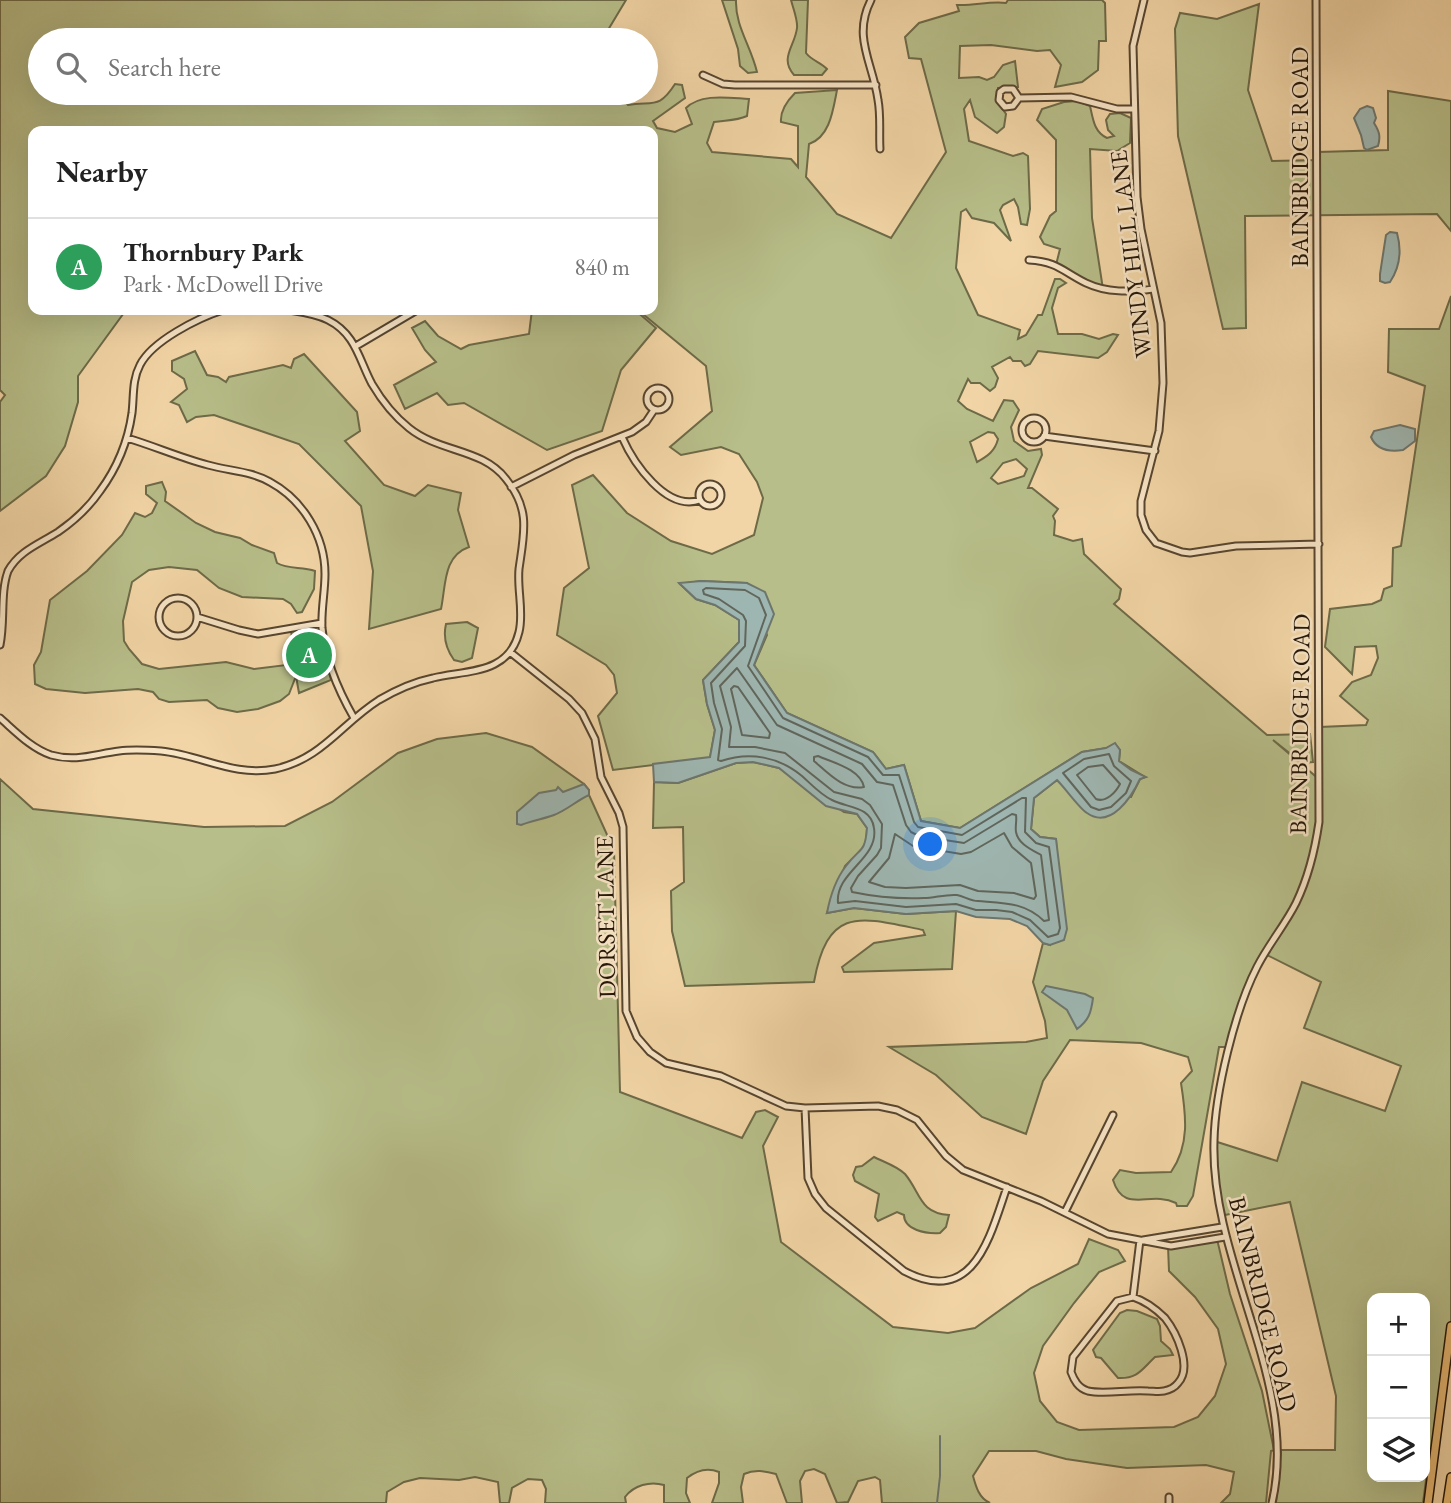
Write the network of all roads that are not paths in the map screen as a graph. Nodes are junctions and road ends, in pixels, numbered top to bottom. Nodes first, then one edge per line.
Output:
1 (871, 0) edge
2 (1144, 0) edge
3 (1316, 0) edge
4 (703, 75) dead end
5 (876, 85) junction
6 (1019, 98) dead end
7 (1133, 109) junction
8 (880, 149) dead end
9 (1029, 260) dead end
10 (1153, 289) junction
11 (210, 315) edge
12 (308, 315) edge
13 (409, 315) edge
14 (356, 346) junction
15 (654, 410) junction
16 (1044, 436) junction
17 (622, 437) junction
18 (127, 438) junction
19 (1155, 451) junction
20 (511, 487) junction
21 (700, 500) junction
22 (1320, 544) junction
23 (197, 617) junction
24 (322, 623) junction
25 (0, 645) edge
26 (510, 652) junction
27 (0, 718) edge
28 (354, 718) junction
29 (806, 1108) junction
30 (1113, 1115) dead end
31 (1007, 1187) junction
32 (1065, 1212) junction
33 (1222, 1227) junction
34 (1185, 1234) junction
35 (1225, 1237) junction
36 (1140, 1240) junction
37 (1186, 1244) junction
38 (1133, 1297) junction
39 (1451, 1326) edge
40 (1451, 1477) edge
41 (1272, 1503) edge
42 (1428, 1503) edge
43 (1447, 1503) edge

1 - 5 street
2 - 7 street, WINDY HILL LANE
3 - 22 street, BAINBRIDGE ROAD
4 - 5 street
5 - 8 street
6 - 7 street
7 - 10 street, WINDY HILL LANE
9 - 10 street
10 - 19 street, WINDY HILL LANE
11 - 18 street
12 - 14 street
13 - 14 street
14 - 20 street
15 - 15 street
15 - 17 street
16 - 16 street
16 - 19 street
17 - 20 street
17 - 21 street
18 - 24 street
18 - 25 street
19 - 22 street, WINDY HILL LANE
20 - 26 street
21 - 21 street
22 - 33 street, BAINBRIDGE ROAD
23 - 23 street
23 - 24 street
24 - 28 street
26 - 28 street
26 - 29 street, DORSET LANE
27 - 28 street
29 - 31 street, DORSET LANE
29 - 31 street
30 - 32 street
31 - 32 street, DORSET LANE
32 - 36 street, DORSET LANE
33 - 34 street, DORSET LANE
33 - 35 street, BAINBRIDGE ROAD
34 - 36 street, DORSET LANE
34 - 37 street
35 - 37 street, DORSET LANE
35 - 41 street, BAINBRIDGE ROAD
36 - 37 street, DORSET LANE
36 - 38 street
38 - 38 street
39 - 42 highway
40 - 43 highway

